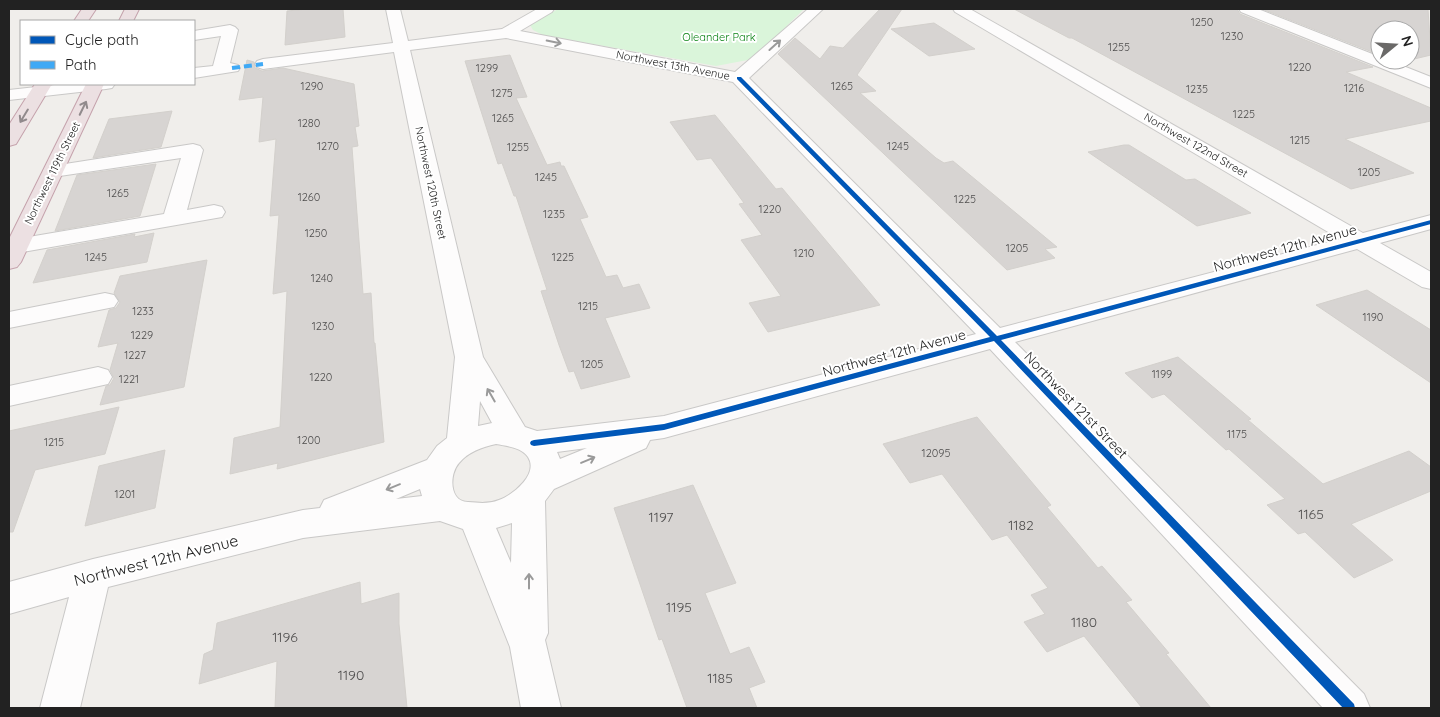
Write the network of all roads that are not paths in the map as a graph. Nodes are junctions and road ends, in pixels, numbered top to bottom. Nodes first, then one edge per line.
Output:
1 (88, 9) edge
2 (394, 9) edge
3 (547, 9) edge
4 (816, 9) edge
5 (960, 9) edge
6 (1246, 9) edge
7 (82, 20) edge
8 (506, 33) junction
9 (195, 35) edge
10 (401, 45) junction
11 (263, 64) dead end
12 (195, 73) edge
13 (739, 78) junction
14 (1431, 83) edge
15 (84, 85) edge
16 (97, 85) edge
17 (41, 88) edge
18 (9, 95) edge
19 (9, 140) edge
20 (53, 172) junction
21 (214, 212) dead end
22 (174, 219) junction
23 (1431, 222) edge
24 (1360, 241) junction
25 (13, 254) edge
26 (1431, 282) edge
27 (105, 302) dead end
28 (9, 320) edge
29 (996, 339) junction
30 (468, 358) junction
31 (98, 377) dead end
32 (9, 396) edge
33 (664, 427) junction
34 (524, 438) junction
35 (462, 444) junction
36 (438, 468) junction
37 (536, 490) junction
38 (460, 512) junction
39 (303, 524) junction
40 (93, 575) junction
41 (9, 598) edge
42 (529, 647) junction
43 (60, 708) edge
44 (541, 708) edge
45 (1350, 708) edge

1 - 7 highway
2 - 10 street, Northwest 120th Street
3 - 8 street, Northwest 13th Avenue
13 -> 4 street, Northwest 13th Avenue
5 - 24 street, Northwest 122nd Street
6 - 14 street
8 - 10 street, Northwest 13th Avenue
8 -> 13 street, Northwest 13th Avenue
9 - 12 street
10 - 11 street, Northwest 13th Avenue
10 - 30 street, Northwest 120th Street
13 - 29 street, Northwest 121st Street
15 - 17 street
20 -> 16 highway, Northwest 119th Street
17 - 18 street
17 -> 19 highway
20 - 22 street
20 - 25 highway, Northwest 119th Street
21 - 22 street
22 - 25 street
23 - 24 street, Northwest 12th Avenue
24 - 26 street, Northwest 122nd Street
24 - 29 street, Northwest 12th Avenue
27 - 28 street
29 - 33 street, Northwest 12th Avenue
29 - 45 street, Northwest 121st Street
34 -> 30 street, Northwest 120th Street
30 - 35 street, Northwest 120th Street
31 - 32 street
33 - 34 street, Northwest 12th Avenue
37 -> 33 street, Northwest 12th Avenue
34 - 35 street
34 - 37 street
35 - 36 street
36 - 38 street
36 -> 39 street, Northwest 12th Avenue
37 - 38 street
42 -> 37 street
38 - 39 street, Northwest 12th Avenue
38 - 42 street
39 - 40 street, Northwest 12th Avenue
40 - 41 street, Northwest 12th Avenue
40 - 43 street
42 - 44 street

